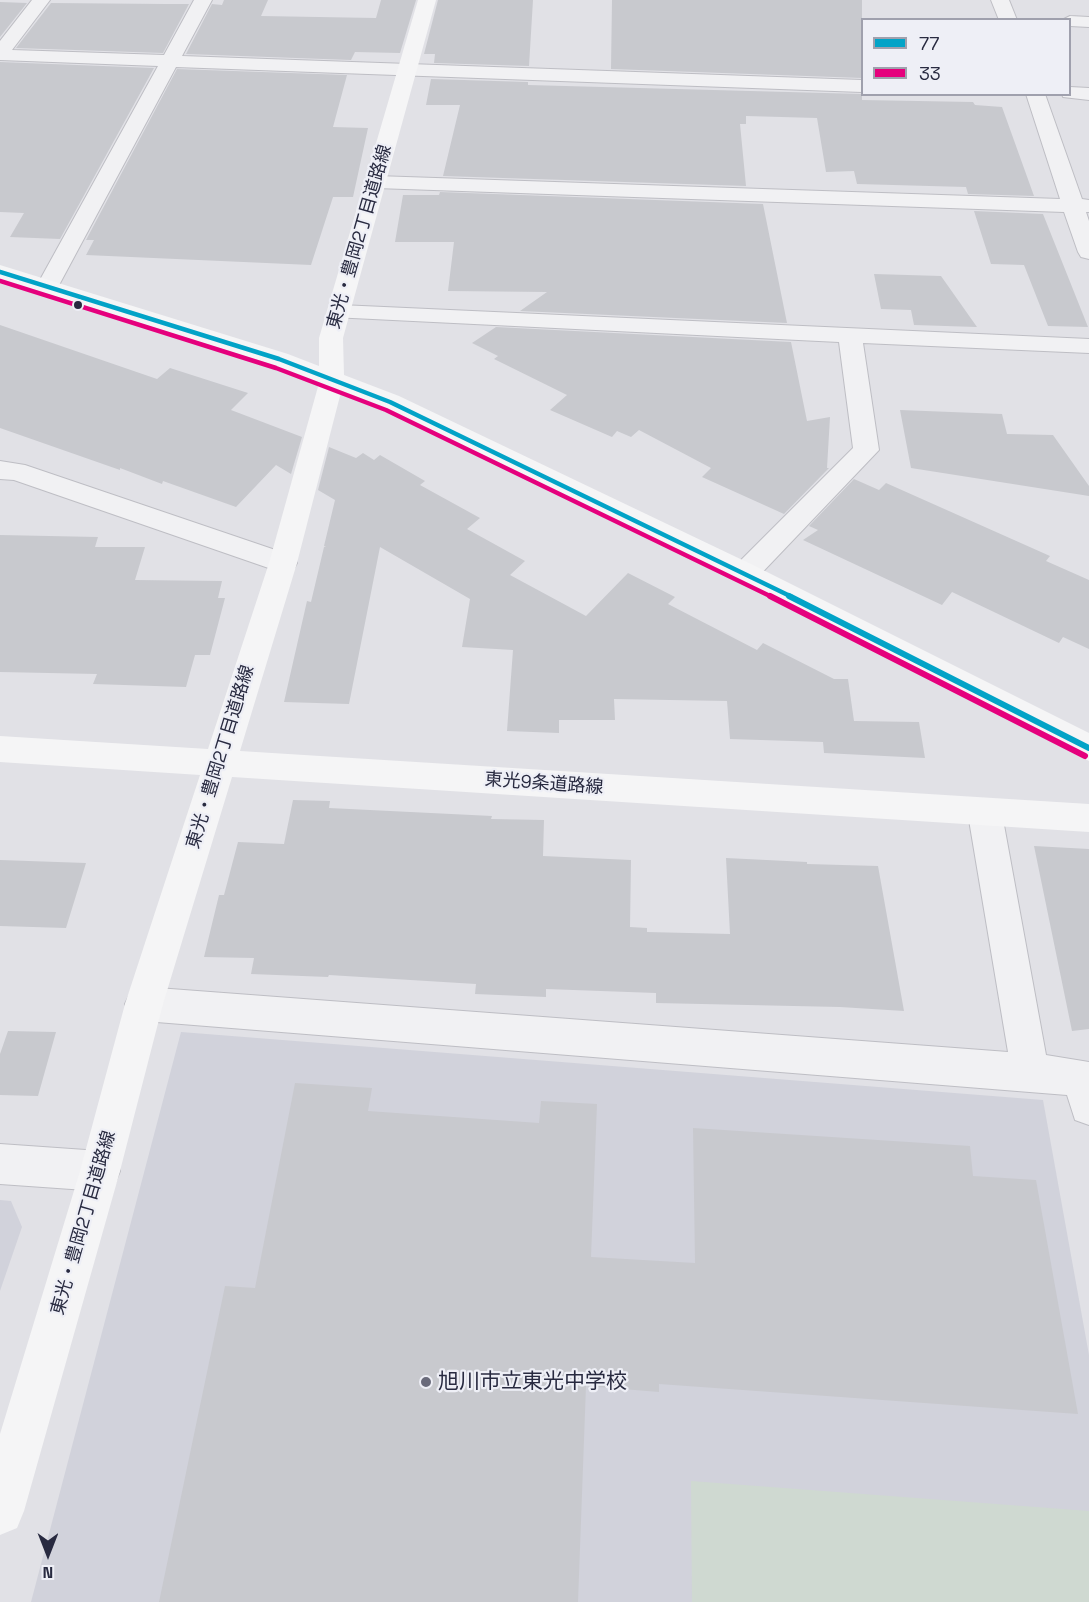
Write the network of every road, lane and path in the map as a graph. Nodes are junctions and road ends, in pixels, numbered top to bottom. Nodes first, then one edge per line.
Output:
1 (40, 0) edge
2 (203, 0) edge
3 (427, 0) edge
4 (1000, 0) edge
5 (1008, 18) edge
6 (1071, 21) edge
7 (1089, 22) edge
8 (0, 54) edge
9 (170, 60) junction
10 (406, 69) junction
11 (861, 86) edge
12 (1071, 93) edge
13 (1089, 94) edge
14 (1036, 96) edge
15 (376, 182) junction
16 (1081, 206) edge
17 (1089, 252) edge
18 (1, 274) edge
19 (47, 287) junction
20 (340, 312) junction
21 (850, 334) junction
22 (1089, 346) edge
23 (332, 379) junction
24 (0, 470) edge
25 (282, 563) junction
26 (744, 573) junction
27 (1088, 746) edge
28 (0, 748) edge
29 (219, 763) junction
30 (985, 814) junction
31 (1089, 819) edge
32 (144, 1004) junction
33 (1030, 1072) junction
34 (1089, 1106) edge
35 (0, 1164) edge
36 (100, 1171) junction
37 (0, 1511) edge

1 - 8 street
2 - 9 street
3 - 10 street, 東光・豊岡2丁目道路線
4 - 5 street
6 - 7 street
8 - 9 street
9 - 10 street
9 - 19 street
10 - 11 street
10 - 15 street, 東光・豊岡2丁目道路線
12 - 13 street
14 - 16 street
15 - 16 street
15 - 20 street, 東光・豊岡2丁目道路線
16 - 17 street
18 - 19 street
19 - 23 street
20 - 21 street
20 - 23 street, 東光・豊岡2丁目道路線
21 - 22 street
21 - 26 street
23 - 25 street, 東光・豊岡2丁目道路線
23 - 26 street
24 - 25 street
25 - 29 street, 東光・豊岡2丁目道路線
26 - 27 street
28 - 29 street, 東光9条道路線
29 - 30 street, 東光9条道路線
29 - 32 street, 東光・豊岡2丁目道路線
30 - 31 street, 東光9条道路線
30 - 33 street
32 - 33 street
32 - 36 street, 東光・豊岡2丁目道路線
33 - 34 street
35 - 36 street
36 - 37 street, 東光・豊岡2丁目道路線

